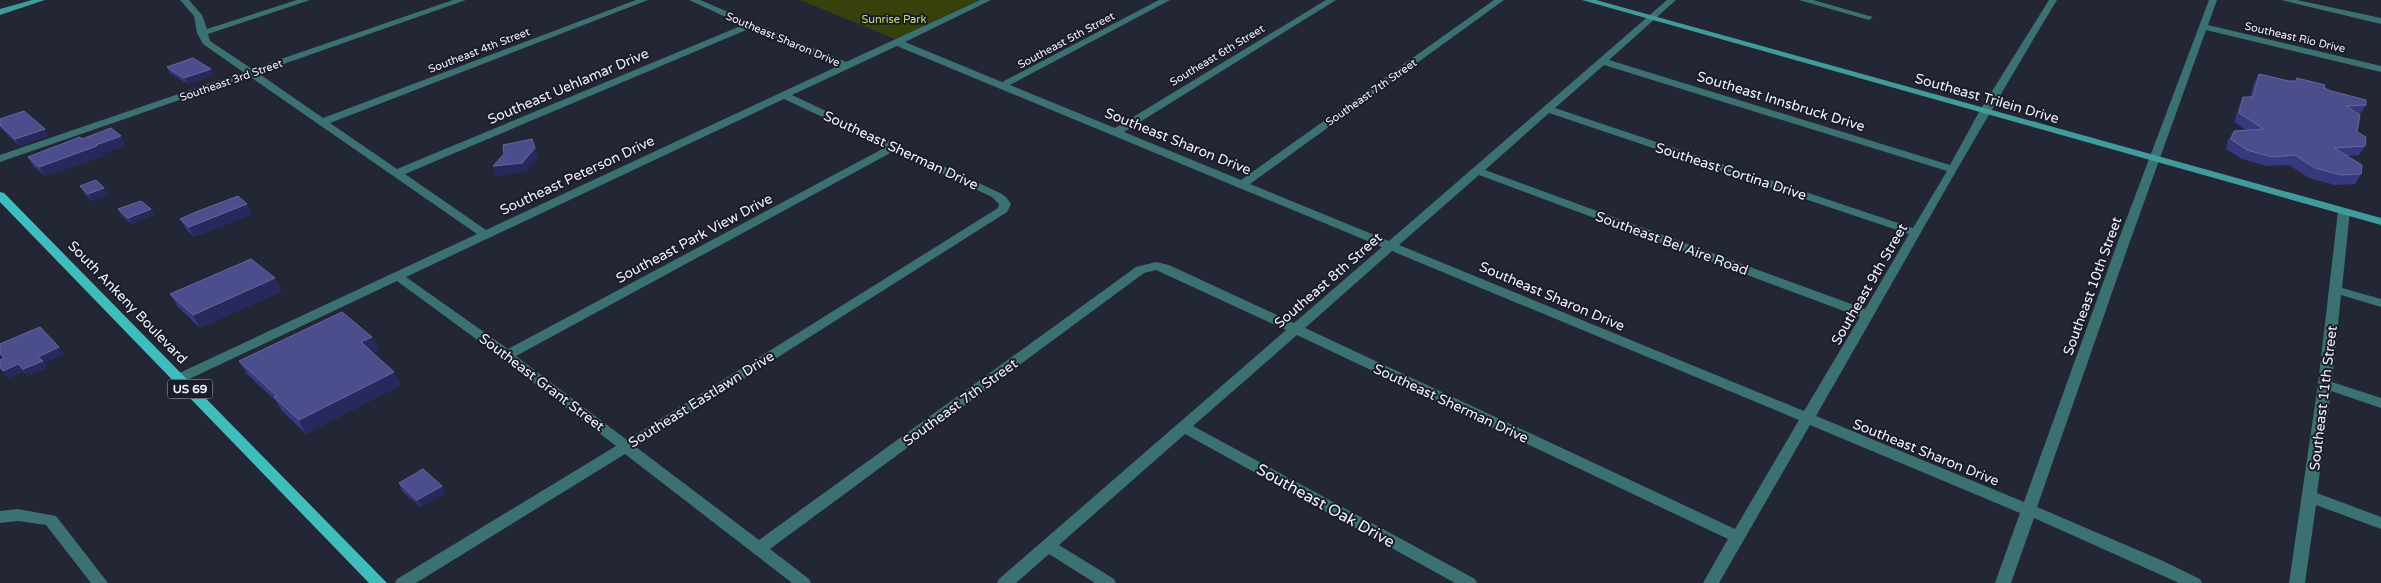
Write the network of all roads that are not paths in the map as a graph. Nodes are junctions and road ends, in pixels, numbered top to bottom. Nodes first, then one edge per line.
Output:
1 (16, 0) edge
2 (41, 0) edge
3 (184, 0) edge
4 (306, 0) edge
5 (462, 0) edge
6 (644, 0) edge
7 (693, 0) edge
8 (987, 0) edge
9 (1166, 0) edge
10 (1332, 0) edge
11 (1500, 0) edge
12 (1586, 0) edge
13 (1672, 0) edge
14 (1803, 0) edge
15 (2053, 0) edge
16 (2213, 0) edge
17 (2286, 0) edge
18 (0, 4) edge
19 (0, 12) edge
20 (1870, 17) dead end
21 (1650, 18) junction
22 (2381, 21) edge
23 (751, 25) junction
24 (2204, 27) junction
25 (202, 33) junction
26 (897, 42) junction
27 (1601, 61) junction
28 (846, 66) junction
29 (2381, 69) edge
30 (251, 73) junction
31 (1003, 86) junction
32 (784, 95) junction
33 (1546, 109) junction
34 (1984, 112) junction
35 (323, 122) junction
36 (1116, 132) junction
37 (894, 147) junction
38 (0, 159) edge
39 (2154, 159) junction
40 (1954, 169) junction
41 (1476, 170) junction
42 (396, 174) junction
43 (1242, 184) junction
44 (0, 195) edge
45 (2344, 211) junction
46 (999, 214) joint
47 (2381, 222) edge
48 (1916, 232) junction
49 (485, 235) junction
50 (1391, 245) junction
51 (1165, 268) joint
52 (397, 276) junction
53 (2336, 290) junction
54 (2381, 304) edge
55 (1868, 315) junction
56 (1294, 330) junction
57 (507, 355) junction
58 (180, 378) junction
59 (2325, 384) junction
60 (2381, 403) edge
61 (1808, 419) junction
62 (1183, 426) junction
63 (627, 446) junction
64 (2311, 497) junction
65 (2029, 510) junction
66 (0, 518) edge
67 (2381, 523) edge
68 (1738, 538) junction
69 (1048, 545) junction
70 (758, 549) junction
71 (98, 582) edge
72 (379, 583) edge
73 (403, 583) edge
74 (803, 583) edge
75 (1004, 583) edge
76 (1108, 583) edge
77 (1469, 583) edge
78 (1711, 583) edge
79 (2003, 583) edge
80 (2194, 583) edge
81 (2297, 583) edge

1 - 18 street
2 - 19 street
3 - 25 street
4 - 25 street
5 - 30 street, Southeast 3rd Street
6 - 35 street, Southeast 4th Street
7 - 23 street, Southeast Sharon Drive
8 - 26 street, Southeast Peterson Drive
9 - 31 street, Southeast 5th Street
10 - 36 street, Southeast 6th Street
11 - 43 street, Southeast 7th Street
12 - 21 street, Southeast Trilein Drive
13 - 21 street, Southeast 8th Street
14 - 20 street
15 - 34 street, Southeast 9th Street
16 - 24 street, Southeast 10th Street
17 - 22 street
21 - 27 street, Southeast 8th Street
21 - 34 street, Southeast Trilein Drive
23 - 28 street, Southeast Sharon Drive
23 - 42 street, Southeast Uehlamar Drive
24 - 29 street, Southeast Rio Drive
24 - 39 street, Southeast 10th Street
25 - 30 street
26 - 28 street, Southeast Peterson Drive
26 - 31 street, Southeast Sharon Drive
27 - 33 street, Southeast 8th Street
27 - 40 street, Southeast Innsbruck Drive
28 - 32 street, Southeast Peterson Drive
30 - 35 street
30 - 38 street, Southeast 3rd Street
31 - 36 street, Southeast Sharon Drive
32 - 37 street, Southeast Sherman Drive
32 - 49 street, Southeast Peterson Drive
33 - 41 street, Southeast 8th Street
33 - 48 street, Southeast Cortina Drive
34 - 39 street, Southeast Trilein Drive
34 - 40 street, Southeast 9th Street
35 - 42 street
36 - 43 street, Southeast Sharon Drive
37 - 46 street, Southeast Sherman Drive
37 - 57 street, Southeast Park View Drive
39 - 45 street, Southeast Trilein Drive
39 - 65 street, Southeast 10th Street
40 - 48 street, Southeast 9th Street
41 - 50 street, Southeast 8th Street
41 - 55 street, Southeast Bel Aire Road
42 - 49 street
43 - 50 street, Southeast Sharon Drive
44 - 58 main road, South Ankeny Boulevard / US 69
45 - 47 street, Southeast Trilein Drive
45 - 53 street, Southeast 11th Street
46 - 63 street, Southeast Eastlawn Drive
48 - 55 street, Southeast 9th Street
49 - 52 street, Southeast Peterson Drive
50 - 56 street, Southeast 8th Street
50 - 61 street, Southeast Sharon Drive
51 - 56 street, Southeast Sherman Drive
51 - 70 street, Southeast 7th Street
52 - 57 street, Southeast Grant Street
52 - 58 street, Southeast Peterson Drive
53 - 54 street
53 - 59 street, Southeast 11th Street
55 - 61 street, Southeast 9th Street
56 - 62 street, Southeast 8th Street
56 - 68 street, Southeast Sherman Drive
57 - 63 street, Southeast Grant Street
58 - 72 main road, South Ankeny Boulevard / US 69
59 - 60 street
59 - 64 street, Southeast 11th Street
61 - 65 street, Southeast Sharon Drive
61 - 68 street, Southeast 9th Street
62 - 69 street, Southeast 8th Street
62 - 77 street, Southeast Oak Drive
63 - 70 street, Southeast Grant Street
63 - 73 street, Southeast Eastlawn Drive
64 - 67 street
64 - 81 street, Southeast 11th Street
65 - 79 street, Southeast 10th Street
65 - 80 street, Southeast Sharon Drive
66 - 71 street
68 - 78 street, Southeast 9th Street
69 - 75 street, Southeast 8th Street
69 - 76 street
70 - 74 street, Southeast Grant Street

